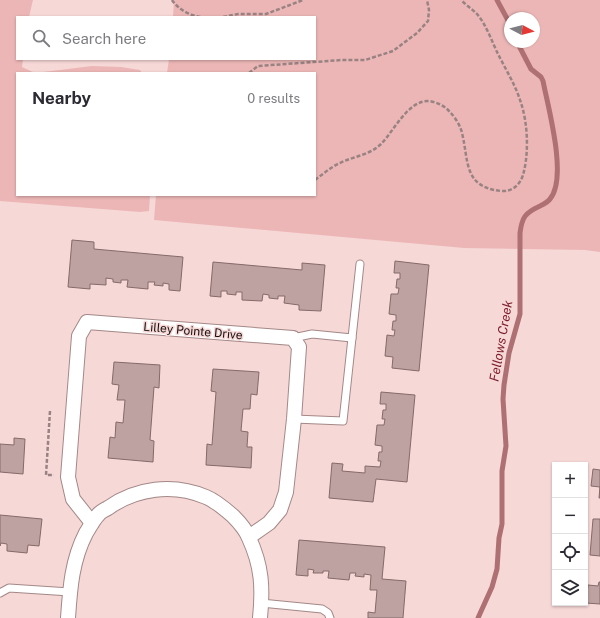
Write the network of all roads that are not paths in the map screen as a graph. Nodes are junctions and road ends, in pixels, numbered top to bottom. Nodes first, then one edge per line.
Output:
1 (360, 264) dead end
2 (293, 338) junction
3 (352, 338) junction
4 (294, 419) junction
5 (92, 523) junction
6 (249, 536) junction
7 (70, 592) junction
8 (0, 593) edge
9 (261, 603) junction
10 (68, 618) edge
11 (260, 618) edge
12 (330, 618) edge

1 - 3 lane
2 - 3 lane
2 - 4 street
2 - 5 street, Lilley Pointe Drive
3 - 4 lane
4 - 6 street
5 - 6 street
5 - 7 street
6 - 9 street
7 - 8 lane
7 - 10 street
9 - 11 street
9 - 12 lane

